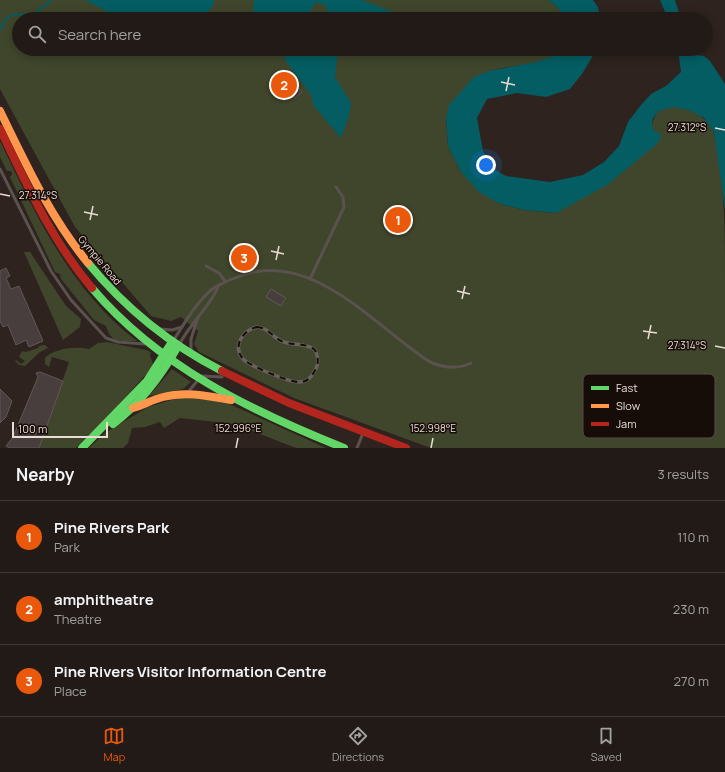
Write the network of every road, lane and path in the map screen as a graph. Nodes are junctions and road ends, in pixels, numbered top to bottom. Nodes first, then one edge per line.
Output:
1 (0, 112) edge
2 (0, 129) edge
3 (0, 169) edge
4 (336, 187) dead end
5 (206, 266) dead end
6 (310, 279) junction
7 (225, 281) junction
8 (218, 287) junction
9 (198, 315) junction
10 (182, 327) junction
11 (152, 328) junction
12 (175, 344) junction
13 (150, 345) junction
14 (193, 355) junction
15 (168, 358) junction
16 (470, 363) dead end
17 (200, 378) junction
18 (232, 378) junction
19 (187, 393) junction
20 (242, 402) junction
21 (133, 408) junction
22 (364, 431) junction
23 (97, 434) junction
24 (82, 448) edge
25 (344, 448) edge
26 (357, 448) edge
27 (406, 448) edge

1 - 11 main road, Gympie Road
2 - 13 main road
3 - 13 lane
4 - 6 lane
5 - 7 lane
6 - 7 lane
6 - 16 lane
7 - 8 lane
8 - 9 lane
8 - 10 lane
9 - 12 lane
9 - 14 lane
10 - 11 lane
10 - 12 lane
11 - 12 main road, Gympie Road
12 - 14 main road, Gympie Road
12 - 15 main road
13 - 15 main road
14 - 18 main road, Gympie Road
15 - 17 main road
15 - 21 main road
15 - 23 main road
17 - 18 lane, Gympie Road
17 - 19 lane
17 - 20 main road
18 - 22 main road, Gympie Road
19 - 20 main road
19 - 21 main road
20 - 25 main road
21 - 23 main road
22 - 26 lane
22 - 27 main road, Gympie Road
23 - 24 main road

